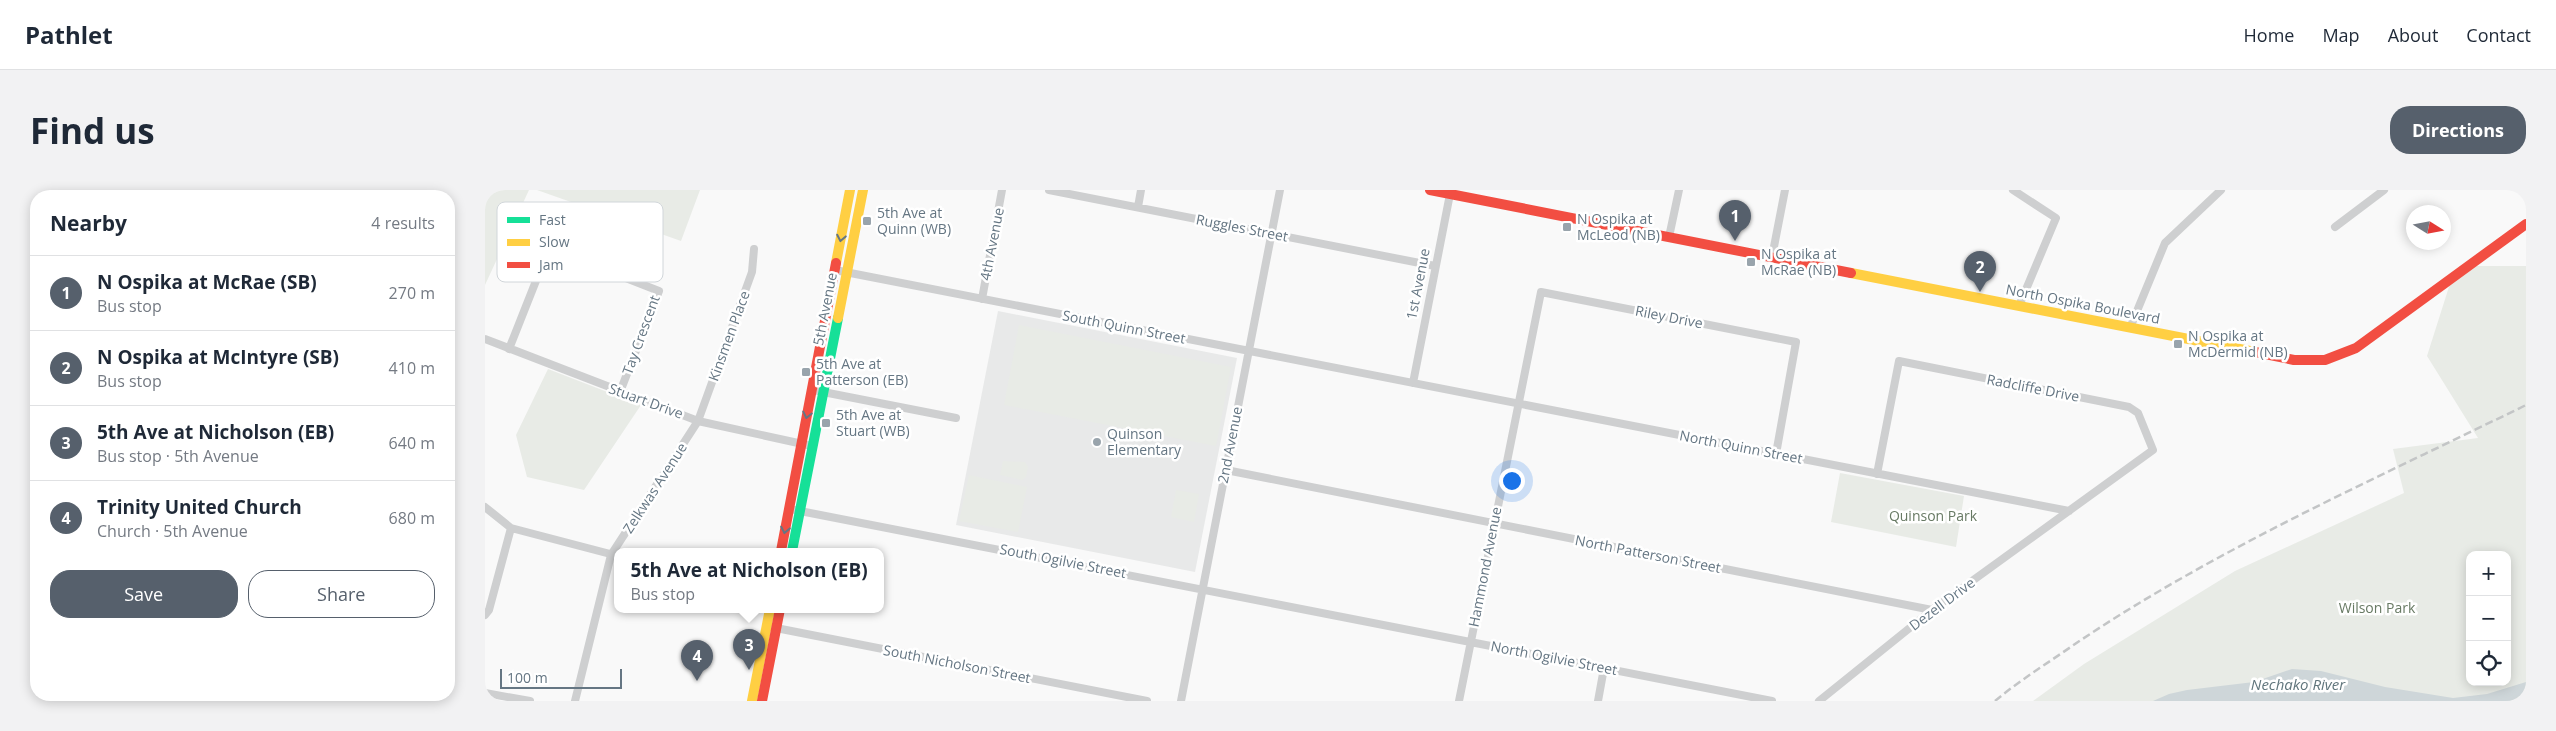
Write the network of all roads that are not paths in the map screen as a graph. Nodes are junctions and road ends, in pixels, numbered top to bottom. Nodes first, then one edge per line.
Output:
1 (850, 190) edge
2 (863, 190) edge
3 (1002, 190) edge
4 (1049, 190) edge
5 (1141, 190) edge
6 (1280, 190) edge
7 (1430, 190) edge
8 (1679, 190) edge
9 (1785, 190) edge
10 (2013, 190) edge
11 (2221, 190) edge
12 (2384, 190) edge
13 (1450, 192) edge
14 (1137, 207) junction
15 (2526, 224) edge
16 (2335, 227) dead end
17 (1272, 233) junction
18 (1669, 237) junction
19 (754, 249) dead end
20 (1772, 258) junction
21 (1435, 266) junction
22 (835, 270) junction
23 (847, 272) junction
24 (536, 282) edge
25 (634, 282) edge
26 (982, 299) junction
27 (2019, 306) junction
28 (2130, 328) junction
29 (485, 339) edge
30 (509, 349) junction
31 (1248, 352) junction
32 (1413, 383) junction
33 (818, 391) junction
34 (620, 392) junction
35 (1517, 403) junction
36 (956, 418) dead end
37 (698, 421) junction
38 (801, 444) junction
39 (812, 446) junction
40 (1776, 454) junction
41 (1226, 470) junction
42 (1877, 474) junction
43 (485, 507) edge
44 (794, 509) junction
45 (2069, 511) junction
46 (1493, 523) junction
47 (511, 528) junction
48 (619, 548) edge
49 (782, 548) edge
50 (792, 548) edge
51 (614, 556) edge
52 (1202, 588) junction
53 (1932, 610) junction
54 (770, 613) edge
55 (778, 613) edge
56 (1337, 615) joint
57 (485, 616) edge
58 (772, 627) junction
59 (1470, 641) junction
60 (1604, 668) junction
61 (485, 693) edge
62 (530, 701) edge
63 (575, 701) edge
64 (752, 701) edge
65 (763, 701) edge
66 (1147, 701) edge
67 (1181, 701) edge
68 (1459, 701) edge
69 (1598, 701) edge
70 (1772, 701) edge
71 (1819, 701) edge

1 -> 22 street, 5th Avenue
2 - 23 street, 5th Avenue
3 - 26 street, 4th Avenue
4 - 14 street, Ruggles Street
5 - 14 street
6 - 17 street, 2nd Avenue
7 - 13 street, North Ospika Boulevard
8 - 18 street
9 - 20 street
10 - 27 street
11 - 28 street
12 - 16 street
13 - 18 street, North Ospika Boulevard
13 - 21 street, 1st Avenue
14 - 17 street, Ruggles Street
15 - 28 street, North Ospika Boulevard
17 - 21 street, Ruggles Street
17 - 31 street, 2nd Avenue
18 - 20 street, North Ospika Boulevard
19 - 37 street, Kinsmen Place
20 - 27 street, North Ospika Boulevard
21 - 32 street, 1st Avenue
22 - 23 street, South Quinn Street
22 - 33 street, 5th Avenue
23 - 26 street, South Quinn Street
23 - 33 street, 5th Avenue
24 - 30 street, Tay Crescent
25 - 34 street, Tay Crescent
26 - 31 street, South Quinn Street
27 - 28 street, North Ospika Boulevard
29 - 30 street, Stuart Drive
30 - 34 street, Stuart Drive
31 - 32 street, South Quinn Street
31 - 41 street, 2nd Avenue
32 - 35 street, North Quinn Street
33 - 36 street
33 -> 38 street, 5th Avenue
33 - 39 street, 5th Avenue
34 - 37 street, Stuart Drive
35 - 40 street, North Quinn Street
35 - 40 street, Riley Drive
35 - 46 street, Hammond Avenue
37 - 38 street, Stuart Drive
37 - 48 street, Zelkwas Avenue
38 - 39 street, Stuart Drive
38 - 44 street, 5th Avenue
39 - 44 street, 5th Avenue
40 - 42 street, North Quinn Street
41 - 46 street, North Patterson Street
41 - 52 street, 2nd Avenue
42 - 45 street, North Quinn Street
42 - 45 street, Radcliffe Drive
43 - 47 street
44 -> 49 street, 5th Avenue
44 - 50 street, 5th Avenue
44 - 52 street, South Ogilvie Street
45 - 53 street, Dezell Drive
46 - 53 street, North Patterson Street
46 - 59 street, Hammond Avenue
47 - 51 street
47 - 57 street
51 - 63 street, Zelkwas Avenue
52 - 56 street, South Ogilvie Street
52 - 67 street, 2nd Avenue
53 - 71 street, Dezell Drive
54 - 58 street
55 - 58 street
56 - 59 street, North Ogilvie Street
58 - 64 street
58 - 65 street
58 - 66 street, South Nicholson Street
59 - 60 street, North Ogilvie Street
59 - 68 street, Hammond Avenue
60 - 69 street
60 - 70 street, North Ogilvie Street
61 - 62 street

